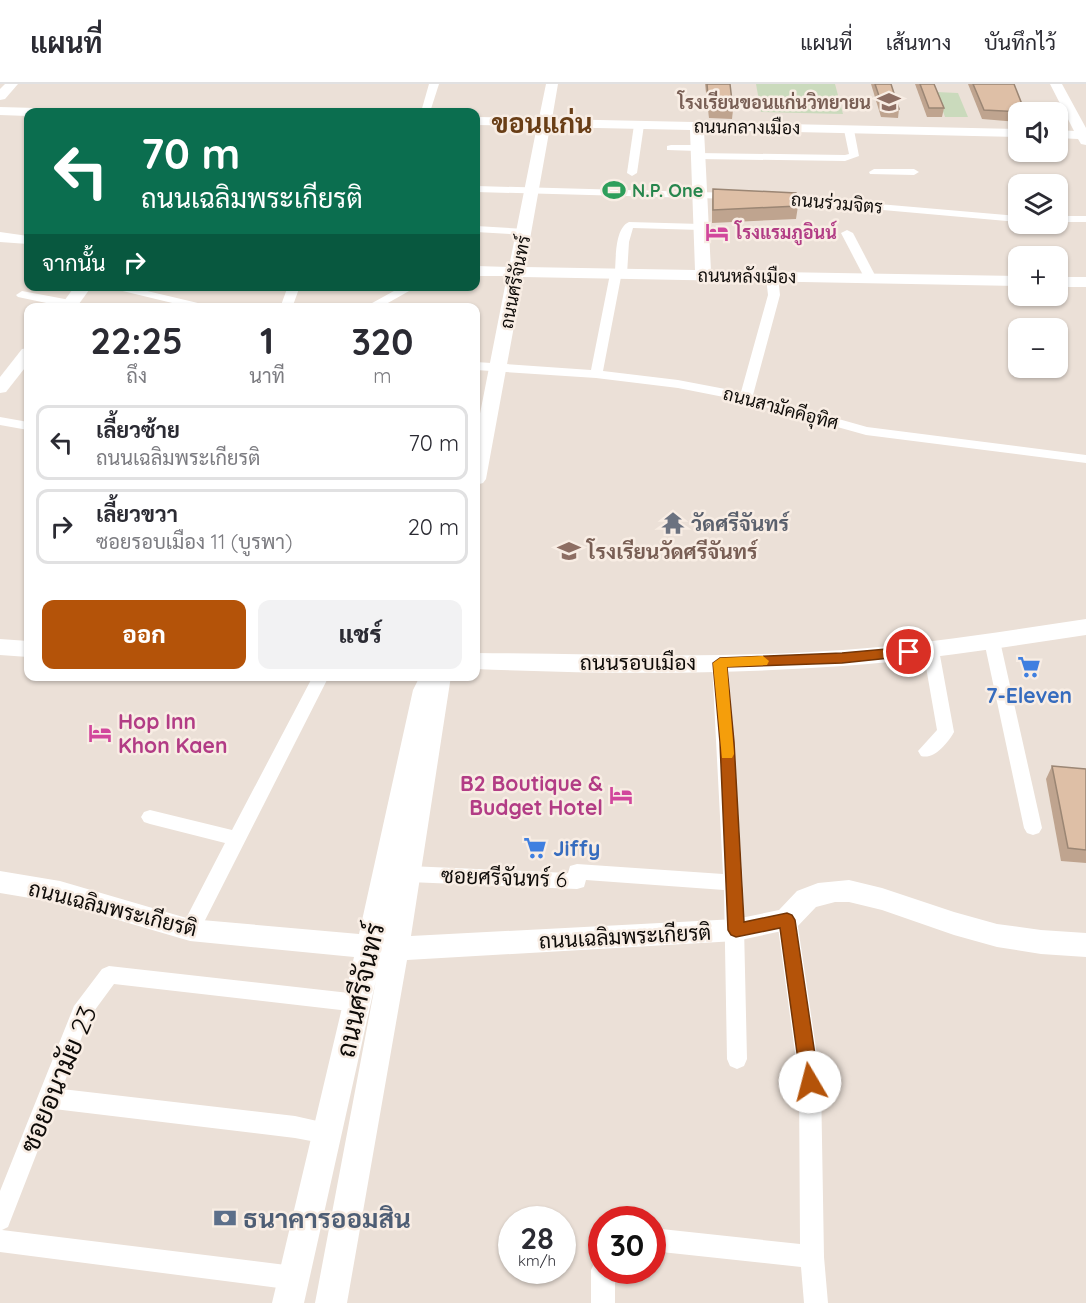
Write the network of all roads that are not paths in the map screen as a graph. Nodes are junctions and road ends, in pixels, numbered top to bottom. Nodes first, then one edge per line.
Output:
1 (12, 84) edge
2 (434, 84) edge
3 (552, 84) edge
4 (1056, 84) edge
5 (0, 96) edge
6 (426, 108) edge
7 (0, 111) edge
8 (24, 112) edge
9 (480, 120) edge
10 (545, 122) junction
11 (639, 125) junction
12 (697, 126) junction
13 (849, 130) junction
14 (1008, 133) edge
15 (1068, 135) edge
16 (1085, 137) edge
17 (671, 148) dead end
18 (698, 152) junction
19 (854, 156) junction
20 (914, 172) dead end
21 (632, 173) dead end
22 (480, 189) edge
23 (533, 191) junction
24 (700, 194) junction
25 (745, 196) edge
26 (767, 198) edge
27 (1008, 219) edge
28 (1068, 219) edge
29 (1086, 219) edge
30 (701, 227) junction
31 (480, 229) edge
32 (525, 232) junction
33 (847, 233) dead end
34 (0, 237) edge
35 (24, 240) edge
36 (480, 271) edge
37 (517, 271) junction
38 (618, 274) junction
39 (703, 275) junction
40 (772, 277) junction
41 (871, 279) junction
42 (1008, 281) edge
43 (1068, 282) edge
44 (1086, 282) edge
45 (80, 291) edge
46 (131, 291) edge
47 (404, 291) edge
48 (22, 296) dead end
49 (54, 303) edge
50 (70, 303) edge
51 (189, 303) edge
52 (379, 303) edge
53 (24, 358) edge
54 (480, 366) edge
55 (498, 367) junction
56 (596, 374) junction
57 (0, 387) edge
58 (746, 397) junction
59 (0, 421) edge
60 (24, 425) edge
61 (480, 459) edge
62 (1086, 459) edge
63 (1086, 627) edge
64 (992, 641) junction
65 (0, 647) edge
66 (24, 649) edge
67 (931, 650) junction
68 (480, 661) edge
69 (720, 663) junction
70 (318, 681) edge
71 (428, 681) edge
72 (440, 681) edge
73 (927, 751) dead end
74 (150, 817) dead end
75 (1033, 828) dead end
76 (238, 839) junction
77 (409, 874) junction
78 (0, 882) edge
79 (734, 883) junction
80 (787, 920) junction
81 (190, 930) junction
82 (736, 930) junction
83 (1086, 945) edge
84 (383, 948) junction
85 (358, 1003) junction
86 (737, 1059) dead end
87 (336, 1097) junction
88 (47, 1098) junction
89 (369, 1101) junction
90 (327, 1133) junction
91 (0, 1219) edge
92 (0, 1241) edge
93 (666, 1241) edge
94 (812, 1257) junction
95 (603, 1284) edge
96 (291, 1291) edge
97 (331, 1303) edge
98 (603, 1303) edge
99 (816, 1303) edge

1 - 5 main road
2 - 6 street
3 - 10 main road, ถนนศรีจันทร์
4 - 16 main road
7 - 8 main road
9 - 10 main road, ถนนกลางเมือง
10 - 11 main road, ถนนกลางเมือง
10 - 23 main road, ถนนศรีจันทร์
11 - 12 main road, ถนนกลางเมือง
11 - 21 street
12 - 13 main road, ถนนกลางเมือง
12 - 18 main road
13 - 14 main road, ถนนกลางเมือง
13 - 19 street
15 - 16 main road
17 - 18 street
18 - 19 street
18 - 24 main road
19 - 20 street
22 - 23 street
23 - 24 street
23 - 32 main road, ถนนศรีจันทร์
24 - 25 street
24 - 30 main road
26 - 27 street, ถนนร่วมจิตร
28 - 29 street
30 - 38 street
30 - 39 main road
31 - 32 street
32 - 37 main road, ถนนศรีจันทร์
33 - 41 street
34 - 35 main road
36 - 37 main road, ถนนหลังเมือง
37 - 38 main road, ถนนหลังเมือง
37 - 55 main road, ถนนศรีจันทร์
38 - 39 main road, ถนนหลังเมือง
38 - 56 street
39 - 40 main road, ถนนหลังเมือง
40 - 41 main road, ถนนหลังเมือง
40 - 58 street
41 - 42 main road, ถนนหลังเมือง
43 - 44 main road
45 - 50 main road
46 - 51 street
47 - 52 street
48 - 49 street
53 - 57 main road
54 - 55 street, ถนนสามัคคีอุทิศ
55 - 56 street, ถนนสามัคคีอุทิศ
55 - 61 main road, ถนนศรีจันทร์
56 - 58 street, ถนนสามัคคีอุทิศ
58 - 62 street, ถนนสามัคคีอุทิศ
59 - 60 street
63 - 64 main road, ถนนรอบเมือง
64 - 67 main road, ถนนรอบเมือง
64 - 75 street
65 - 66 main road
67 - 69 main road, ถนนรอบเมือง
67 - 73 street
68 - 69 main road, ถนนรอบเมือง
69 - 79 street
70 - 76 street
71 - 84 main road, ถนนศรีจันทร์
72 - 77 main road, ถนนศรีจันทร์
74 - 76 street
76 - 81 street
77 - 79 street, ซอยศรีจันทร์ 6
77 - 84 main road, ถนนศรีจันทร์
78 - 81 main road, ถนนเฉลิมพระเกียรติ
79 - 82 street
80 - 82 main road, ถนนเฉลิมพระเกียรติ
80 - 83 main road
80 - 94 street
81 - 84 main road, ถนนเฉลิมพระเกียรติ
82 - 84 main road, ถนนเฉลิมพระเกียรติ
82 - 86 street
84 - 85 main road, ถนนศรีจันทร์
84 - 89 main road, ถนนศรีจันทร์
85 - 87 main road, ถนนศรีจันทร์
85 - 88 street, ซอยอนามัย 23
87 - 89 main road
87 - 90 main road, ถนนศรีจันทร์
88 - 90 street
88 - 91 street, ซอยอนามัย 23
89 - 97 main road, ถนนศรีจันทร์
90 - 96 main road, ถนนศรีจันทร์
92 - 96 street
93 - 94 street
94 - 99 street
95 - 98 street

